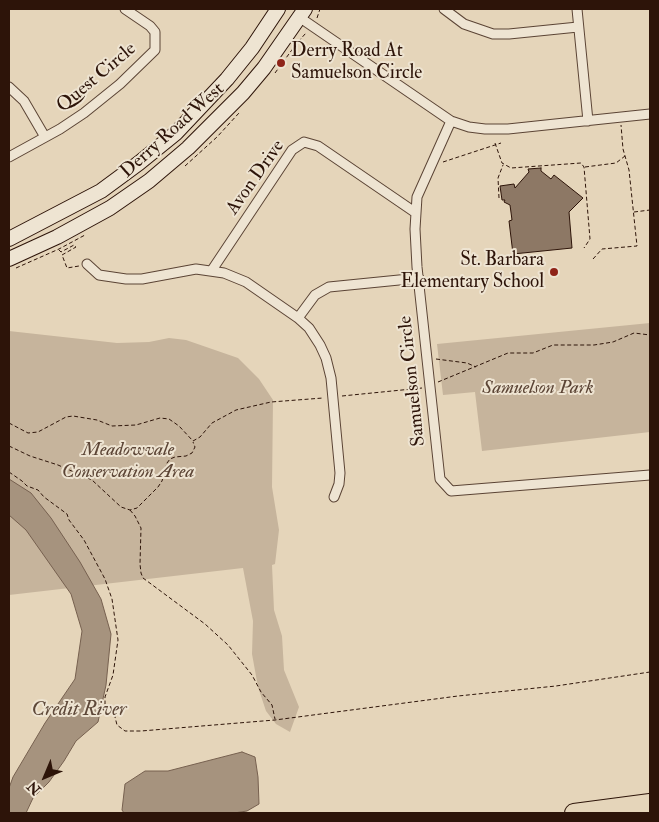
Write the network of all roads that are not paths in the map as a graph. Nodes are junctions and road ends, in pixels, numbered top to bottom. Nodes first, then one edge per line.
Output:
1 (125, 9) edge
2 (278, 9) edge
3 (444, 9) edge
4 (577, 9) edge
5 (302, 13) edge
6 (578, 27) junction
7 (9, 87) edge
8 (650, 114) edge
9 (588, 120) junction
10 (451, 121) junction
11 (45, 138) junction
12 (9, 157) edge
13 (416, 213) junction
14 (9, 239) edge
15 (9, 260) edge
16 (87, 264) road end
17 (212, 270) junction
18 (419, 278) junction
19 (298, 318) junction
20 (650, 476) edge
21 (334, 497) dead end
22 (650, 803) edge
23 (574, 813) edge

1 - 11 street, Quest Circle
2 - 14 main road, Derry Road West
3 - 6 street
4 - 6 street
5 - 10 street
5 - 15 main road, Derry Road West
6 - 9 street
7 - 11 street
8 - 9 street
9 - 10 street
10 - 13 street, Samuelson Circle
11 - 12 street, Quest Circle
13 - 17 street, Avon Drive
13 - 18 street, Samuelson Circle
16 - 17 street
17 - 19 street
18 - 19 street
18 - 20 street, Samuelson Circle
19 - 21 street
22 - 23 highway

